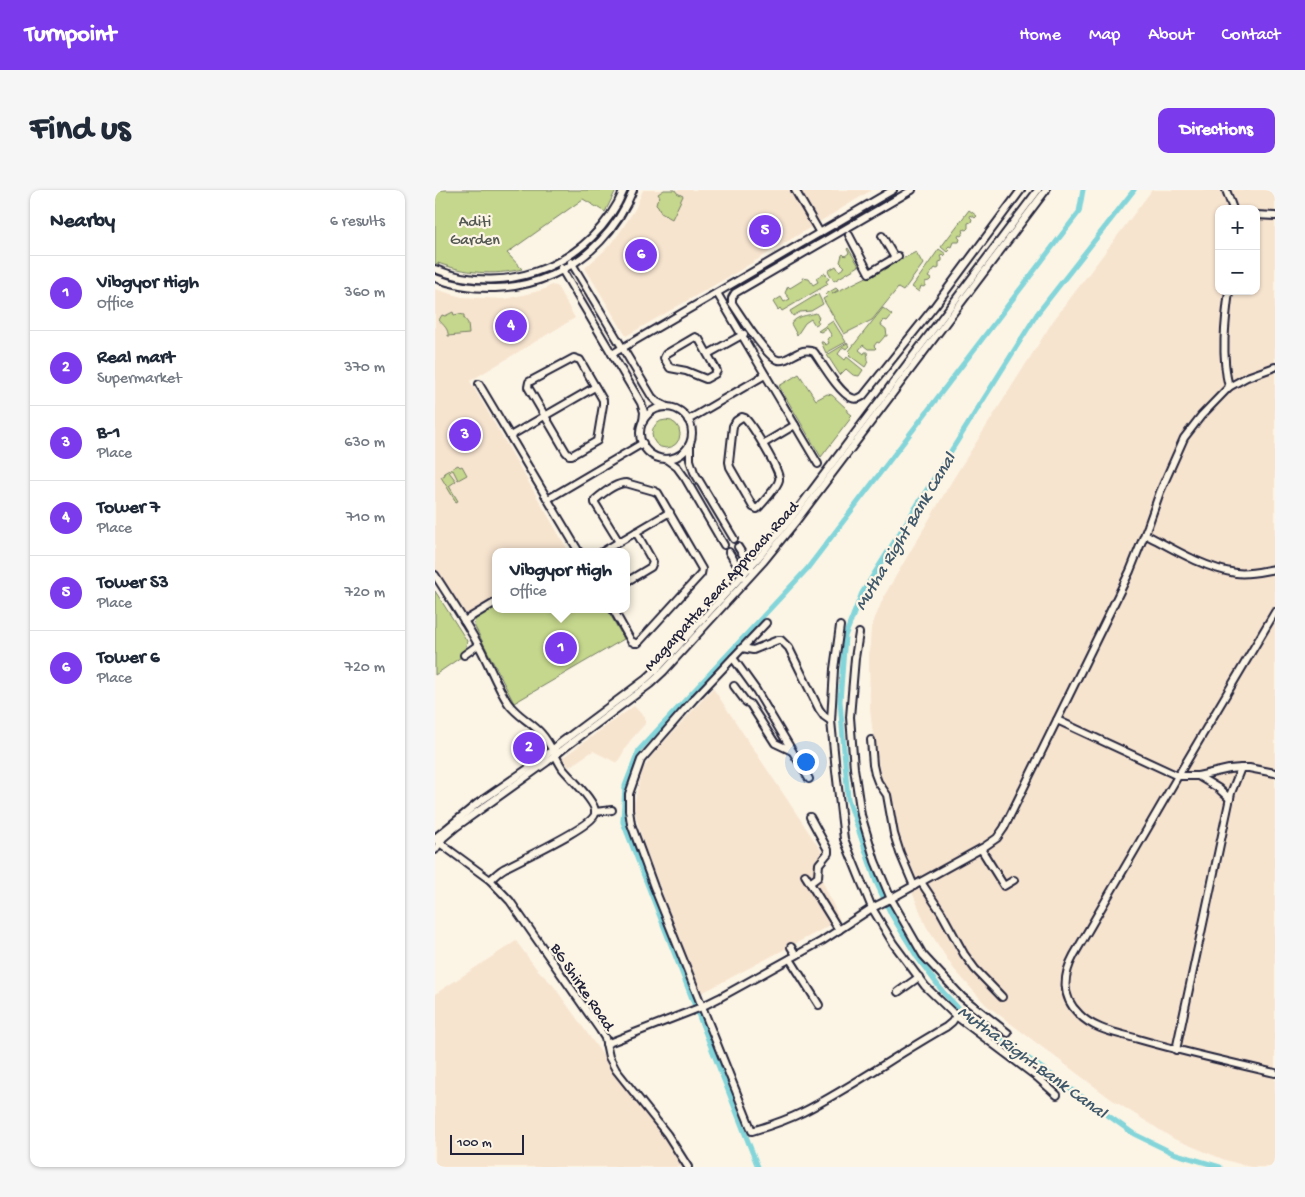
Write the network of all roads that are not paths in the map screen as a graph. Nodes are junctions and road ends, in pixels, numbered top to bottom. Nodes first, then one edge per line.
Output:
1 (623, 190) edge
2 (633, 190) edge
3 (795, 190) edge
4 (893, 190) edge
5 (912, 190) edge
6 (1021, 190) edge
7 (1038, 190) edge
8 (1046, 190) edge
9 (1227, 190) edge
10 (1232, 205) edge
11 (1260, 214) edge
12 (1275, 216) edge
13 (843, 220) junction
14 (847, 228) junction
15 (820, 233) junction
16 (849, 235) dead end
17 (883, 236) dead end
18 (568, 257) junction
19 (558, 263) junction
20 (573, 264) junction
21 (435, 269) edge
22 (562, 270) junction
23 (435, 278) edge
24 (717, 293) junction
25 (1229, 295) edge
26 (750, 330) junction
27 (742, 335) junction
28 (622, 347) junction
29 (612, 354) junction
30 (708, 354) junction
31 (1275, 367) edge
32 (765, 375) junction
33 (479, 384) dead end
34 (1229, 386) junction
35 (595, 387) junction
36 (667, 407) junction
37 (545, 416) junction
38 (689, 420) junction
39 (643, 422) junction
40 (795, 425) junction
41 (510, 436) junction
42 (643, 443) junction
43 (763, 444) junction
44 (689, 445) junction
45 (666, 459) junction
46 (818, 464) dead end
47 (549, 501) junction
48 (669, 512) junction
49 (636, 532) junction
50 (1145, 534) junction
51 (734, 539) dead end
52 (619, 542) junction
53 (724, 545) dead end
54 (738, 547) dead end
55 (577, 548) edge
56 (609, 548) edge
57 (729, 552) dead end
58 (752, 569) junction
59 (1275, 569) edge
60 (435, 575) edge
61 (744, 578) junction
62 (630, 580) edge
63 (492, 604) edge
64 (1275, 612) edge
65 (615, 613) edge
66 (464, 621) junction
67 (766, 623) dead end
68 (840, 626) dead end
69 (859, 633) dead end
70 (478, 645) junction
71 (742, 648) junction
72 (464, 655) dead end
73 (733, 658) junction
74 (735, 686) dead end
75 (1057, 720) junction
76 (831, 721) junction
77 (871, 740) dead end
78 (793, 751) junction
79 (554, 754) junction
80 (1241, 768) junction
81 (1275, 774) edge
82 (1178, 776) junction
83 (1198, 776) junction
84 (809, 780) dead end
85 (1230, 799) junction
86 (612, 810) dead end
87 (595, 812) junction
88 (810, 817) dead end
89 (437, 840) edge
90 (435, 850) edge
91 (981, 850) junction
92 (805, 875) dead end
93 (490, 880) junction
94 (1014, 880) dead end
95 (921, 882) junction
96 (810, 883) junction
97 (914, 886) junction
98 (890, 899) junction
99 (874, 907) junction
100 (839, 930) junction
101 (791, 947) dead end
102 (793, 957) junction
103 (919, 977) junction
104 (898, 992) dead end
105 (1002, 997) dead end
106 (819, 1005) dead end
107 (701, 1007) junction
108 (955, 1016) junction
109 (1008, 1033) dead end
110 (606, 1044) junction
111 (1176, 1050) junction
112 (1275, 1073) edge
113 (1057, 1095) dead end
114 (688, 1167) edge

1 - 18 street
2 - 20 street
3 - 15 street
4 - 13 street
5 - 14 street
6 - 26 street
7 - 58 street, Magarpatta Rear Approach Road
8 - 58 street, Magarpatta Rear Approach Road
9 - 10 street
11 - 12 street
13 - 14 street
13 - 15 street
14 - 26 street
15 - 24 street
16 - 17 street
18 - 19 street
18 - 20 street
19 - 21 street
19 - 22 street
20 - 22 street
20 - 28 street
22 - 23 street
22 - 29 street
24 - 27 street
24 - 28 street
25 - 34 street
26 - 27 street
27 - 30 street
27 - 32 street
28 - 29 street
28 - 36 street
29 - 39 street
30 - 30 street
31 - 34 street
32 - 38 street
32 - 40 street
33 - 41 street
34 - 50 street
35 - 37 street
35 - 37 street
35 - 37 street
36 - 38 street
36 - 39 street
37 - 41 street
38 - 44 street
39 - 42 street
40 - 43 street
40 - 46 street
41 - 47 street
42 - 45 street
42 - 47 street
43 - 43 street
44 - 45 street
44 - 51 street
45 - 53 street
47 - 55 street
48 - 49 street
48 - 52 street
48 - 65 street
49 - 52 street
49 - 62 street
50 - 59 street
50 - 75 street
52 - 56 street
54 - 58 street
57 - 61 street
58 - 61 street, Magarpatta Rear Approach Road
60 - 66 street
61 - 79 street, Magarpatta Rear Approach Road
63 - 66 street
64 - 82 street
66 - 70 street
67 - 71 street
68 - 76 street
69 - 98 street
70 - 72 street
70 - 79 street
71 - 73 street
71 - 76 street
73 - 78 street
73 - 107 street
74 - 78 street
75 - 82 street
75 - 91 street
76 - 99 street
77 - 97 street
78 - 84 street
79 - 87 street
79 - 89 street, Magarpatta Rear Approach Road
80 - 81 street
80 - 83 street
80 - 85 street
82 - 83 street
82 - 111 street
83 - 85 street
85 - 111 street
86 - 87 street
87 - 93 street
88 - 96 street
89 - 90 street, Magarpatta Rear Approach Road
89 - 93 street, BG Shirke Road
91 - 94 street
91 - 95 street
92 - 96 street
93 - 110 street, BG Shirke Road
95 - 97 street
95 - 105 street
96 - 100 street
97 - 98 street
98 - 99 street
98 - 109 street
99 - 100 street
99 - 103 street
100 - 102 street
101 - 102 street
102 - 106 street
102 - 107 street
103 - 104 street
103 - 108 street
107 - 108 street
107 - 110 street
108 - 113 street
110 - 114 street, BG Shirke Road
111 - 112 street

